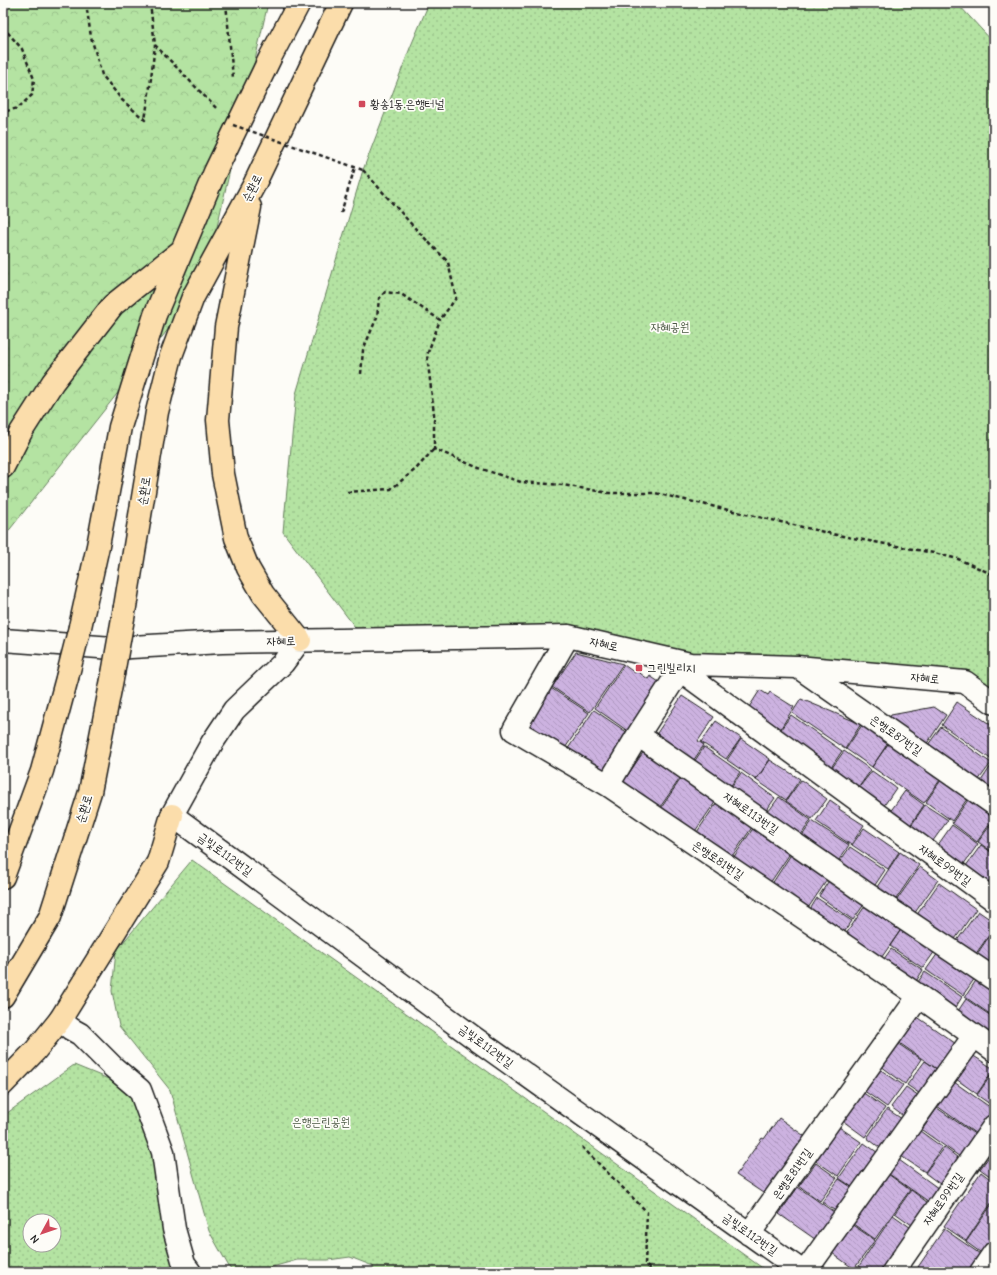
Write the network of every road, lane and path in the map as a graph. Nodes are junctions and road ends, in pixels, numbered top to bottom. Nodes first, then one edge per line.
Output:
1 (80, 3) edge
2 (150, 3) edge
3 (226, 3) edge
4 (299, 3) edge
5 (341, 3) edge
6 (86, 4) edge
7 (292, 12) edge
8 (3, 27) edge
9 (155, 45) junction
10 (233, 81) dead end
11 (3, 112) edge
12 (222, 113) dead end
13 (233, 125) dead end
14 (355, 167) junction
15 (254, 185) junction
16 (341, 213) dead end
17 (183, 249) junction
18 (440, 320) junction
19 (361, 374) dead end
20 (434, 449) junction
21 (3, 467) edge
22 (347, 492) dead end
23 (994, 575) edge
24 (568, 636) junction
25 (3, 640) edge
26 (300, 640) junction
27 (685, 667) junction
28 (797, 667) junction
29 (994, 703) edge
30 (638, 734) junction
31 (608, 785) junction
32 (994, 804) edge
33 (172, 815) junction
34 (3, 877) edge
35 (994, 900) edge
36 (994, 979) edge
37 (3, 996) edge
38 (919, 996) junction
39 (60, 1020) junction
40 (974, 1036) junction
41 (994, 1050) edge
42 (3, 1084) edge
43 (994, 1126) edge
44 (580, 1144) dead end
45 (749, 1234) junction
46 (994, 1253) edge
47 (190, 1272) edge
48 (654, 1272) edge
49 (804, 1272) edge
50 (893, 1272) edge
51 (981, 1272) edge

1 - 6 path
2 - 9 path
3 - 10 path
4 - 7 main road
5 - 15 main road, 순환로
6 - 9 path
7 - 17 main road
8 - 11 path
9 - 12 path
13 - 14 path, bridge
14 - 16 path
14 - 18 path, bridge
15 - 26 main road
15 - 37 main road, 순환로, bridge
17 - 21 main road
17 - 34 main road, bridge
18 - 19 path
18 - 20 path
20 - 22 path
20 - 23 path
24 - 26 street, 자혜로
24 - 27 street, 자혜로
24 - 31 street, 은행로81번길
25 - 26 street, 자혜로
26 - 33 street
27 - 28 street, 자혜로
27 - 30 street
27 - 35 street, 자혜로99번길
28 - 29 street, 자혜로
28 - 32 street, 은행로87번길
30 - 31 street
30 - 36 street, 자혜로113번길
31 - 38 street, 은행로81번길
33 - 39 main road
33 - 45 street, 금빛로112번길
38 - 40 street, 은행로81번길
38 - 45 street, 은행로81번길
39 - 42 main road
39 - 47 street
40 - 41 street, 은행로81번길
40 - 49 street
43 - 50 street, 자혜로99번길
44 - 48 path
45 - 49 street, 금빛로112번길
46 - 51 street

